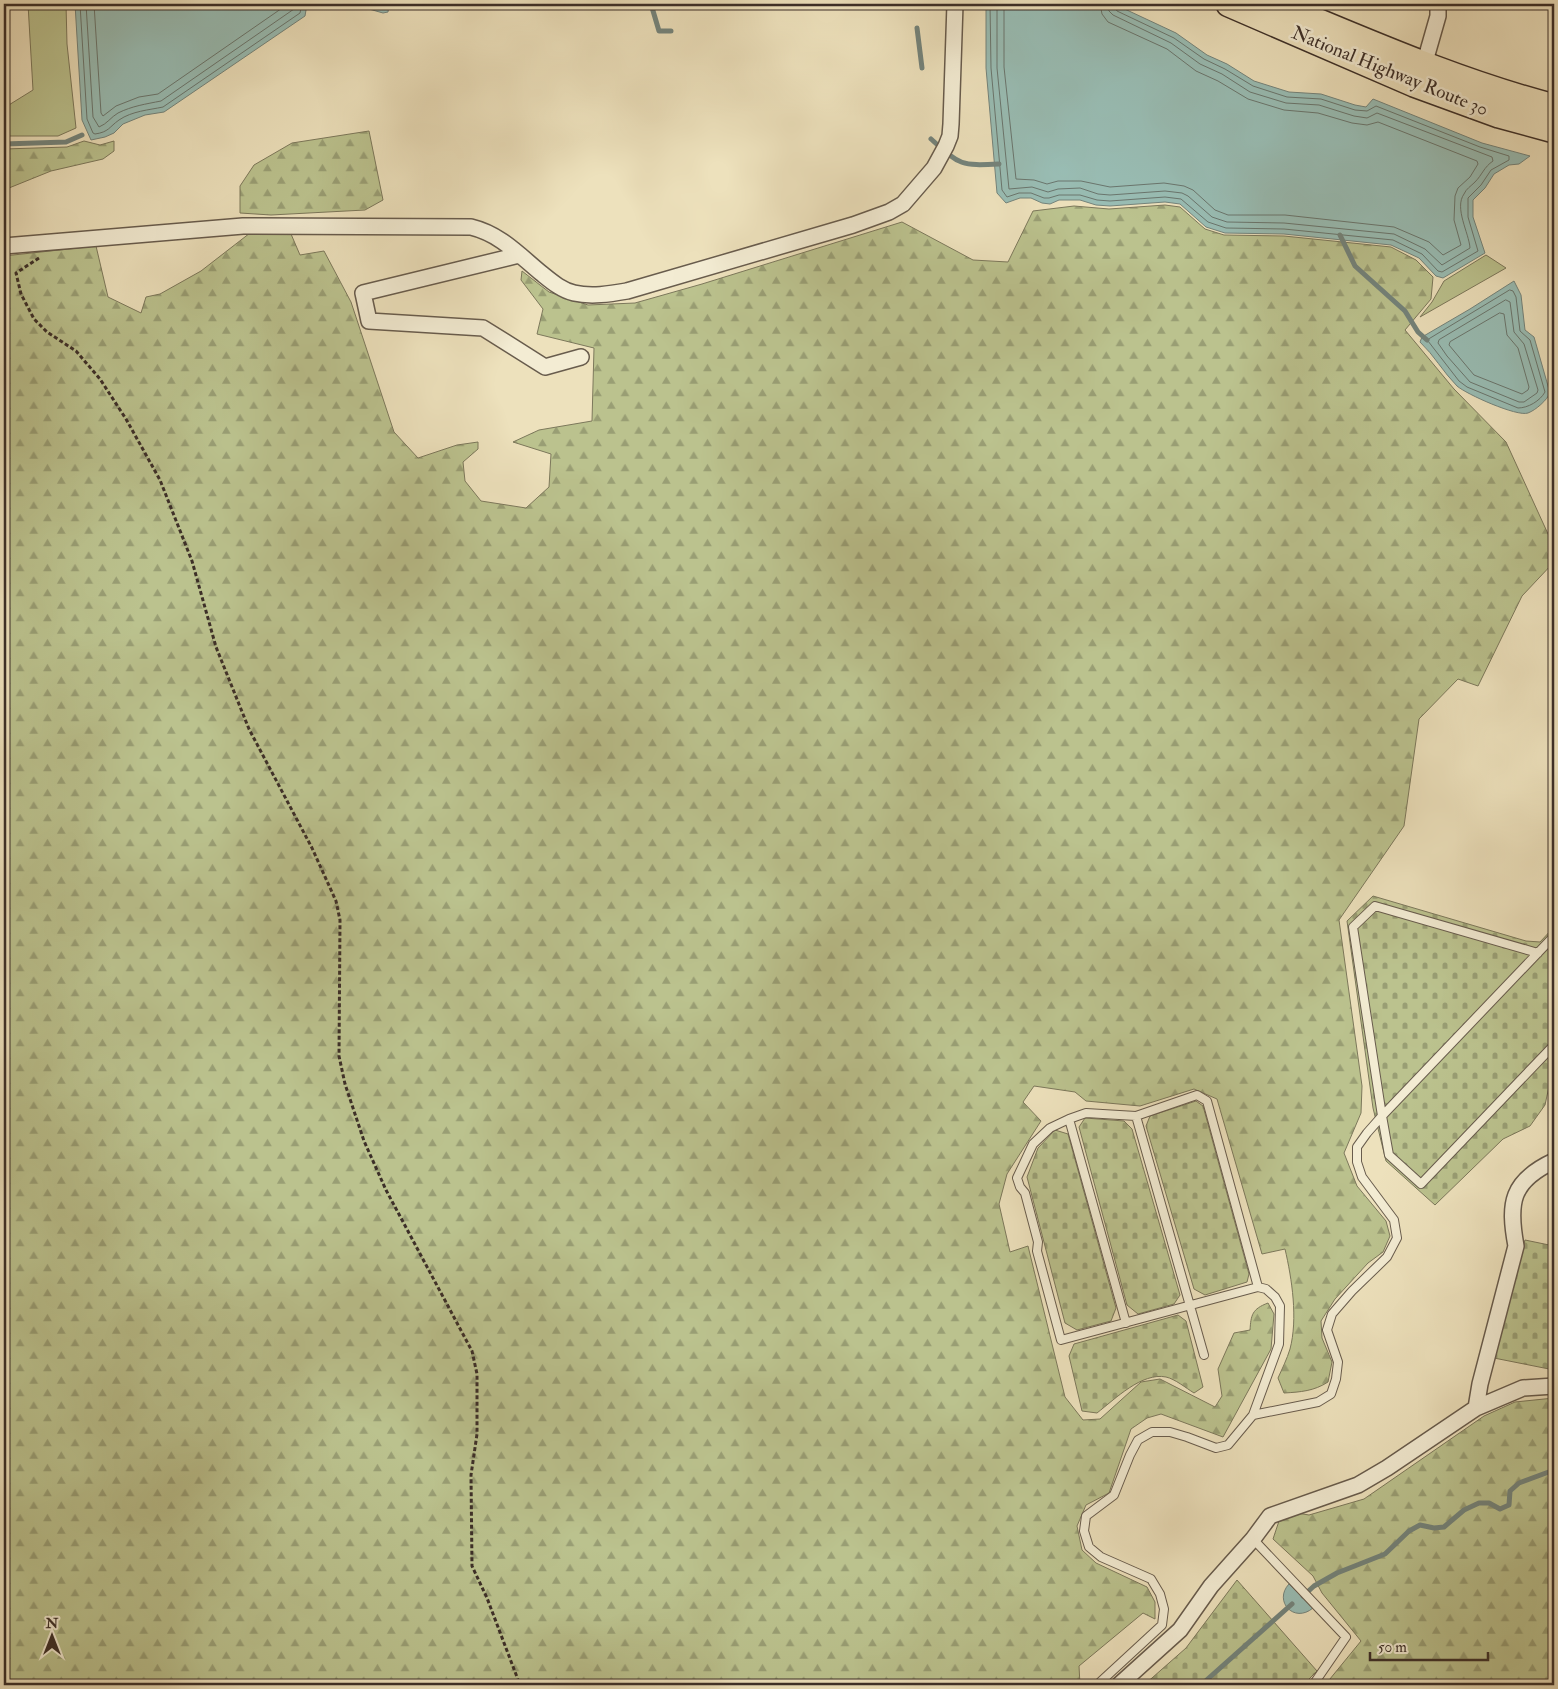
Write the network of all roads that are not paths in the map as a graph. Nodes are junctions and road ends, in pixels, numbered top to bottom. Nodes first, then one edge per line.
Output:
1 (955, 4) edge
2 (1229, 4) edge
3 (1276, 4) edge
4 (1438, 4) edge
5 (1419, 74) junction
6 (1554, 107) edge
7 (1554, 130) edge
8 (4, 246) edge
9 (519, 255) junction
10 (581, 357) dead end
11 (1554, 936) edge
12 (1538, 953) junction
13 (1554, 1045) edge
14 (1136, 1116) junction
15 (1382, 1116) junction
16 (1069, 1119) junction
17 (1554, 1161) edge
18 (1258, 1287) junction
19 (1190, 1305) junction
20 (1126, 1322) junction
21 (1204, 1355) dead end
22 (1554, 1386) edge
23 (1476, 1408) junction
24 (1253, 1415) junction
25 (1253, 1539) junction
26 (1097, 1685) edge
27 (1119, 1685) edge
28 (1314, 1685) edge

1 - 9 street
2 - 5 highway, National Highway Route 30
3 - 5 highway, National Highway Route 30
4 - 5 street
5 - 6 highway, National Highway Route 30
5 - 7 highway, National Highway Route 30
8 - 9 street
9 - 10 street
11 - 12 lane
12 - 15 lane
12 - 15 lane
13 - 15 lane
14 - 16 lane
14 - 18 lane
14 - 19 lane
15 - 24 lane
16 - 20 lane
16 - 20 lane
17 - 23 street
18 - 19 lane
18 - 24 lane
19 - 20 lane
19 - 21 lane
22 - 23 street
23 - 25 street
24 - 26 lane
25 - 27 street
25 - 28 lane

